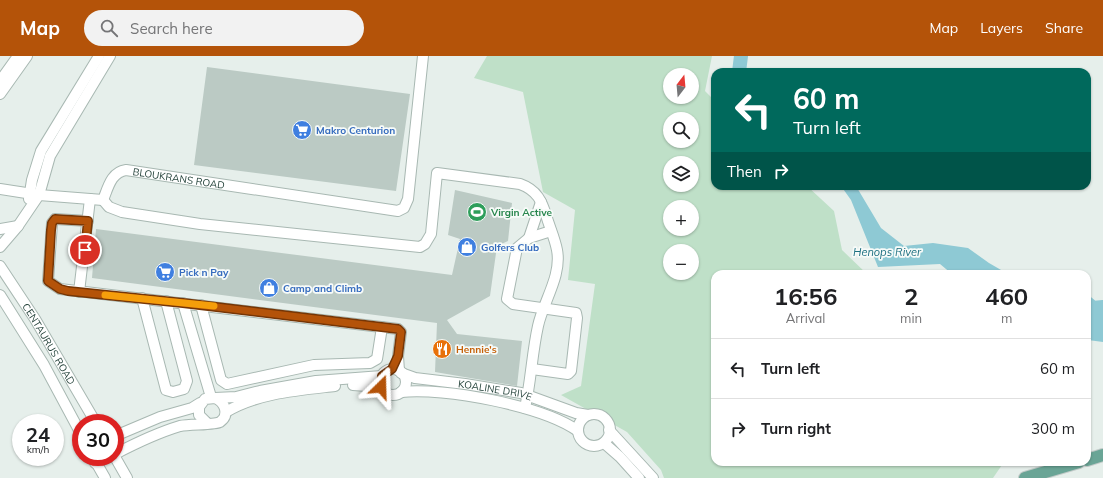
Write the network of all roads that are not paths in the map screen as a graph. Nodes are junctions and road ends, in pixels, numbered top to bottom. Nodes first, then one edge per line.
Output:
1 (18, 56) edge
2 (27, 56) edge
3 (99, 56) edge
4 (102, 56) edge
5 (110, 56) edge
6 (424, 56) edge
7 (92, 74) junction
8 (0, 81) edge
9 (0, 94) edge
10 (0, 189) edge
11 (34, 194) junction
12 (90, 199) junction
13 (103, 200) junction
14 (542, 202) junction
15 (85, 221) junction
16 (18, 226) junction
17 (0, 229) edge
18 (551, 231) junction
19 (529, 238) junction
20 (0, 247) edge
21 (0, 266) edge
22 (77, 292) junction
23 (0, 294) edge
24 (142, 298) junction
25 (166, 301) junction
26 (183, 303) junction
27 (201, 305) junction
28 (542, 308) junction
29 (382, 327) junction
30 (197, 354) junction
31 (181, 359) junction
32 (532, 369) junction
33 (397, 371) junction
34 (382, 376) junction
35 (381, 387) junction
36 (401, 392) junction
37 (528, 395) junction
38 (208, 399) junction
39 (525, 408) junction
40 (226, 412) junction
41 (91, 414) edge
42 (588, 415) junction
43 (72, 417) edge
44 (207, 423) junction
45 (610, 430) junction
46 (578, 431) junction
47 (124, 432) edge
48 (604, 443) junction
49 (124, 451) edge
50 (1103, 455) edge
51 (1091, 459) edge
52 (98, 466) edge
53 (120, 466) edge
54 (1066, 466) edge
55 (105, 478) edge
56 (127, 478) edge
57 (639, 478) edge
58 (653, 478) edge
59 (1025, 478) edge

1 - 8 street
2 - 9 street
3 - 7 street
4 - 7 street
5 - 7 street
6 - 13 street, BLOUKRANS ROAD
7 - 11 street
10 - 11 street
11 - 12 street
11 - 16 street
12 - 13 street
12 - 15 street
13 - 14 street
14 - 18 street
14 - 19 street
15 - 22 street
15 - 22 street
16 - 17 street
16 - 20 street
18 - 19 street
18 - 28 street
19 - 28 street
21 - 41 street, CENTAURUS ROAD
22 - 24 street
23 - 43 street, CENTAURUS ROAD
24 - 25 street
24 - 31 street
25 - 26 street
25 - 31 street
26 - 27 street
26 - 30 street
27 - 29 street
27 - 29 street
28 - 32 street
28 - 32 street
29 - 33 street
30 - 31 street
30 - 38 street
32 - 37 street
33 - 34 street
33 - 36 street
33 - 37 street, KOALINE DRIVE
34 - 35 street
34 - 38 street
35 - 36 street
35 - 40 street
36 - 39 street, KOALINE DRIVE
37 - 39 street
37 - 42 street, KOALINE DRIVE
38 - 40 street
38 - 44 street
38 - 47 street
39 - 46 street, KOALINE DRIVE
40 - 44 street
42 - 45 street, KOALINE DRIVE
42 - 46 street
44 - 49 street
45 - 48 street
45 - 58 street, KOALINE DRIVE
46 - 48 street, KOALINE DRIVE
48 - 57 street
50 - 51 main road
52 - 55 street
53 - 56 street
54 - 59 main road

